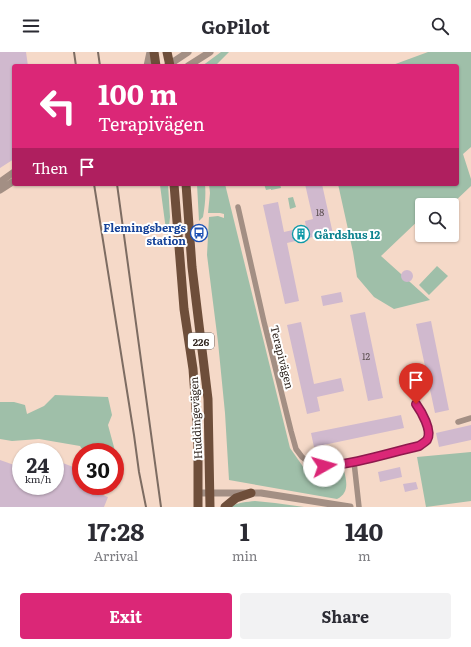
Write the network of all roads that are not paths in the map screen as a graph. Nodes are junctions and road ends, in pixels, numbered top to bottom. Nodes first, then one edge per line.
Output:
1 (150, 52) edge
2 (154, 52) edge
3 (167, 52) edge
4 (188, 52) edge
5 (210, 52) edge
6 (201, 58) junction
7 (147, 64) edge
8 (156, 64) edge
9 (169, 64) edge
10 (170, 64) edge
11 (191, 64) edge
12 (197, 64) edge
13 (12, 173) edge
14 (12, 181) edge
15 (0, 182) edge
16 (174, 186) edge
17 (186, 186) edge
18 (0, 190) edge
19 (238, 207) dead end
20 (416, 404) dead end
21 (471, 418) edge
22 (458, 422) dead end
23 (354, 462) junction
24 (198, 493) junction
25 (210, 493) junction
26 (251, 493) junction
27 (198, 507) edge
28 (210, 507) edge
29 (225, 507) edge
30 (350, 507) edge
31 (359, 507) edge

1 - 7 street
2 - 8 main road
3 - 9 main road
4 - 10 street
5 - 6 street
6 - 11 street
6 - 12 street
13 - 15 street
14 - 18 street
16 - 24 main road, Huddingevägen / 226
17 - 25 main road, Huddingevägen / 226
19 - 23 street, Terapivägen
20 - 23 street, Terapivägen
21 - 22 street
23 - 31 street
24 - 25 street
24 - 27 main road, Huddingevägen / 226
25 - 26 street
25 - 28 main road, Huddingevägen / 226
26 - 29 main road
26 - 30 street

